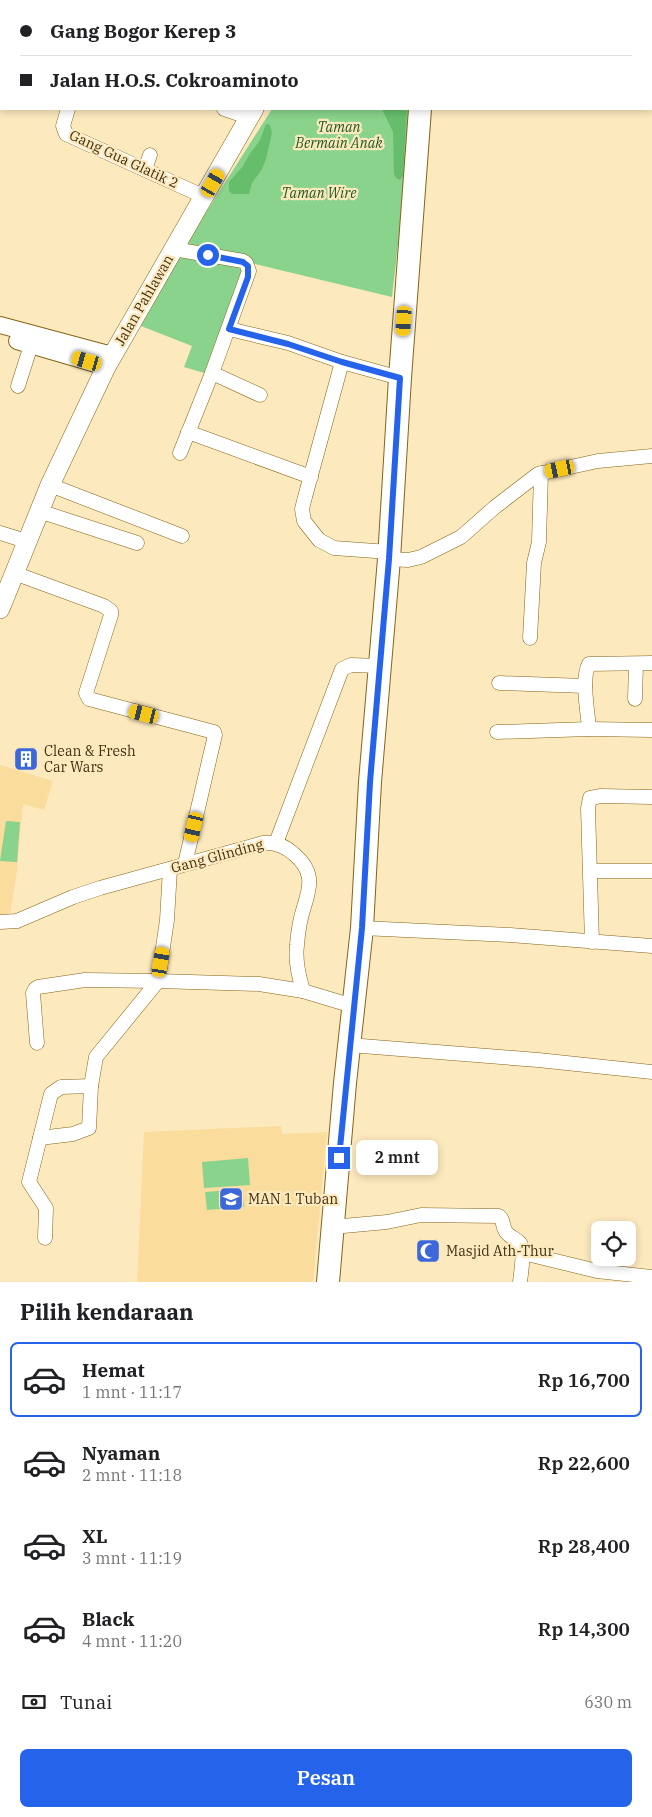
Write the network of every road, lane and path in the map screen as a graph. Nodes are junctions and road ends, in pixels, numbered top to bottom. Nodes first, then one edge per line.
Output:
1 (68, 110) edge
2 (231, 110) edge
3 (420, 110) edge
4 (252, 113) edge
5 (150, 155) dead end
6 (145, 169) junction
7 (205, 197) junction
8 (174, 249) junction
9 (0, 325) edge
10 (229, 329) junction
11 (0, 336) edge
12 (31, 345) junction
13 (109, 361) junction
14 (342, 362) junction
15 (212, 373) junction
16 (400, 378) junction
17 (18, 386) dead end
18 (260, 395) dead end
19 (188, 432) junction
20 (180, 453) dead end
21 (652, 456) edge
22 (541, 473) junction
23 (311, 477) junction
24 (50, 486) junction
25 (39, 511) junction
26 (0, 533) edge
27 (182, 536) dead end
28 (26, 541) junction
29 (137, 543) dead end
30 (389, 556) junction
31 (14, 573) junction
32 (0, 609) edge
33 (530, 638) dead end
34 (652, 663) edge
35 (636, 664) junction
36 (380, 666) junction
37 (499, 683) dead end
38 (585, 686) junction
39 (635, 699) dead end
40 (589, 729) junction
41 (652, 730) edge
42 (498, 732) dead end
43 (652, 797) edge
44 (276, 843) junction
45 (185, 864) junction
46 (170, 869) junction
47 (591, 871) junction
48 (652, 871) edge
49 (0, 922) edge
50 (362, 928) junction
51 (592, 942) junction
52 (652, 946) edge
53 (158, 981) junction
54 (303, 991) junction
55 (353, 1006) junction
56 (37, 1043) dead end
57 (350, 1045) junction
58 (652, 1072) edge
59 (91, 1086) junction
60 (40, 1138) junction
61 (332, 1227) junction
62 (45, 1238) dead end
63 (522, 1253) junction
64 (652, 1277) edge
65 (328, 1282) edge
66 (520, 1282) edge

1 - 6 street, Gang Gua Glatik 2
2 - 4 street
3 - 16 highway
4 - 7 main road, Jalan Pahlawan
5 - 6 street
6 - 7 street, Gang Gua Glatik 2
7 - 8 main road, Jalan Pahlawan
8 - 10 street
8 - 13 main road, Jalan Pahlawan
9 - 13 street
10 - 14 street
10 - 15 street
11 - 12 street
12 - 13 street
12 - 17 street
13 - 24 main road, Jalan Pahlawan
14 - 16 street
14 - 23 street
15 - 18 street
15 - 19 street
16 - 30 highway
19 - 20 street
19 - 23 street
21 - 22 street
22 - 30 street
22 - 33 street
23 - 30 street
24 - 25 main road, Jalan Pahlawan
24 - 27 street
25 - 28 main road, Jalan Pahlawan
25 - 29 street
26 - 28 street
28 - 31 main road, Jalan Pahlawan
30 - 36 highway
31 - 32 main road, Jalan Pahlawan
31 - 45 street
34 - 35 street
35 - 38 street
35 - 39 street
36 - 44 street
36 - 50 highway
37 - 38 street
38 - 40 street
40 - 41 street
40 - 42 street
43 - 47 street
44 - 45 street, Gang Glinding
44 - 54 street, Gang Glinding
45 - 46 street, Gang Glinding
46 - 49 street, Gang Glinding
46 - 53 street
47 - 48 street
47 - 51 street
50 - 51 street
50 - 55 highway
51 - 52 street
53 - 54 street
53 - 56 street
53 - 59 street
54 - 55 street
55 - 57 highway
57 - 58 street
57 - 61 highway
59 - 60 street
59 - 60 street
60 - 62 street
61 - 63 street
61 - 65 highway
63 - 64 street
63 - 66 street

